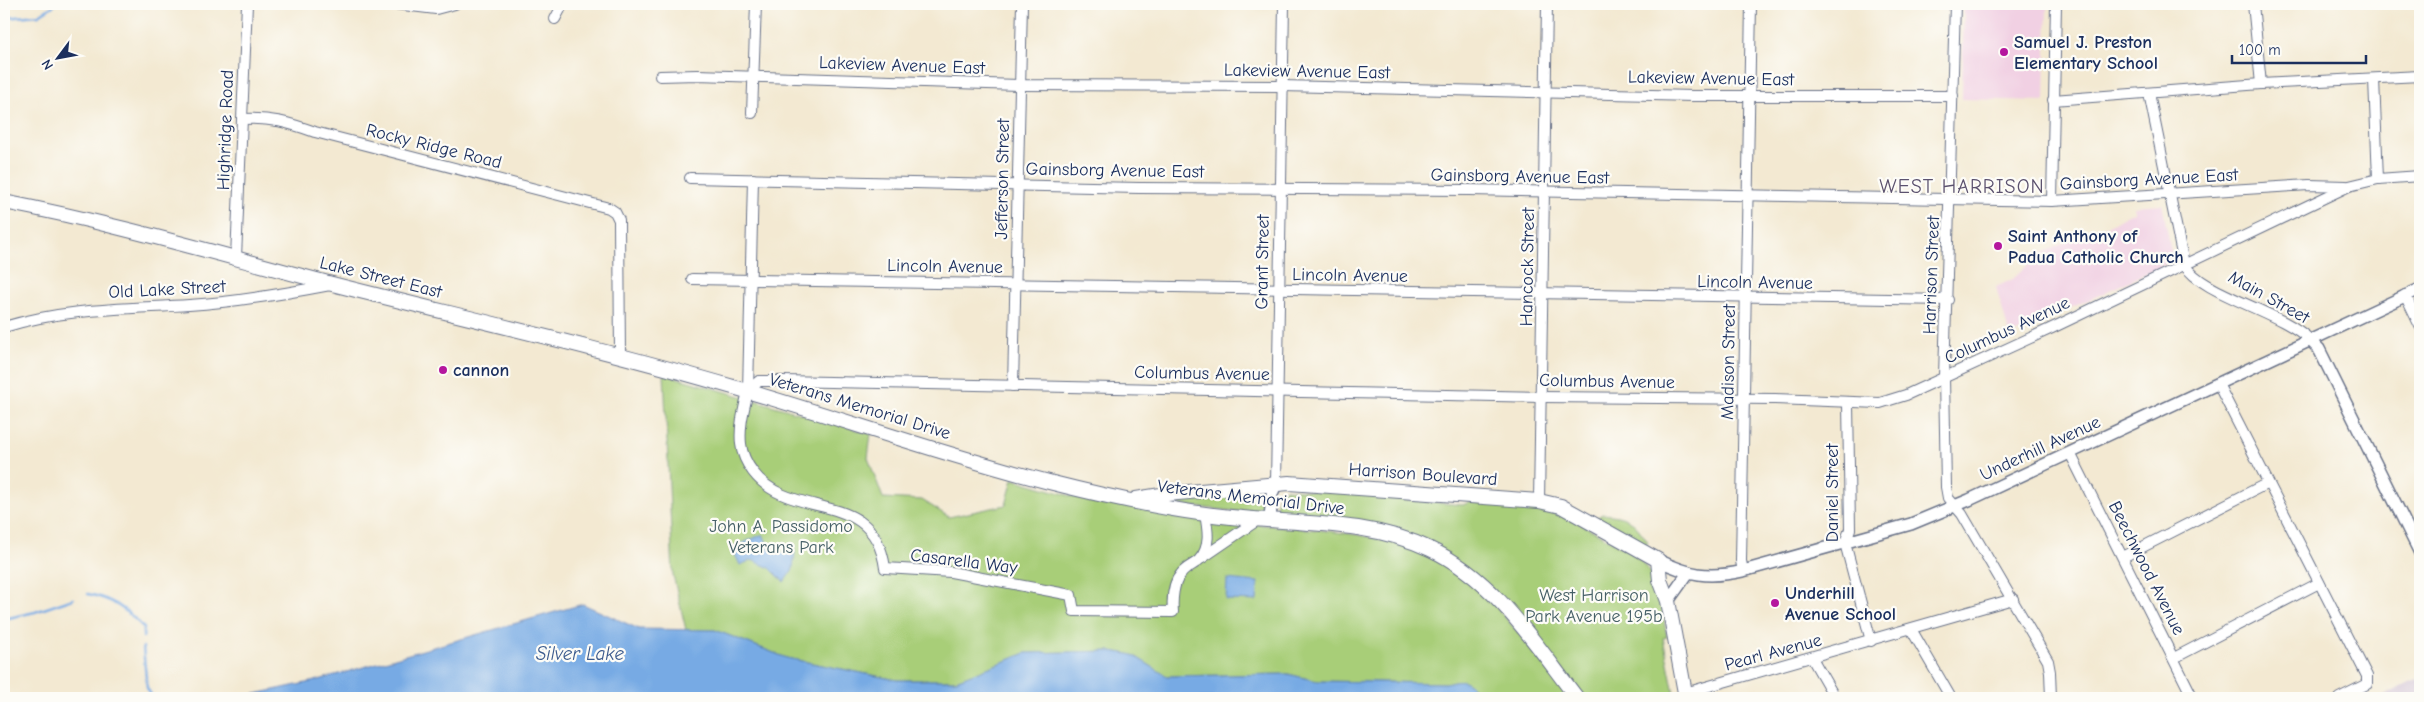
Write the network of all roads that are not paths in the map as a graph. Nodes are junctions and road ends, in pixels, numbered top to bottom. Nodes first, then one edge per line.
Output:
1 (247, 4) edge
2 (395, 4) edge
3 (455, 4) edge
4 (563, 4) edge
5 (756, 4) edge
6 (1022, 4) edge
7 (1284, 4) edge
8 (1547, 4) edge
9 (1751, 4) edge
10 (1955, 4) edge
11 (2056, 4) edge
12 (2253, 4) edge
13 (555, 19) dead end
14 (660, 76) dead end
15 (2420, 76) edge
16 (754, 77) junction
17 (2374, 79) junction
18 (2261, 84) junction
19 (1019, 85) junction
20 (1282, 86) junction
21 (1546, 92) junction
22 (2149, 93) junction
23 (1749, 96) junction
24 (1953, 96) junction
25 (2053, 100) junction
26 (752, 113) dead end
27 (243, 119) junction
28 (2420, 176) edge
29 (690, 178) dead end
30 (753, 179) junction
31 (2378, 179) junction
32 (1018, 184) junction
33 (2349, 186) junction
34 (1281, 188) junction
35 (1544, 193) junction
36 (2170, 194) junction
37 (1747, 197) junction
38 (1950, 199) junction
39 (2052, 201) junction
40 (4, 202) edge
41 (236, 257) junction
42 (2184, 264) junction
43 (692, 279) dead end
44 (749, 279) junction
45 (333, 284) junction
46 (1017, 284) junction
47 (2420, 289) edge
48 (1279, 290) junction
49 (1542, 294) junction
50 (2405, 295) junction
51 (1745, 298) junction
52 (1948, 300) junction
53 (2420, 326) edge
54 (4, 327) edge
55 (2310, 340) junction
56 (620, 357) junction
57 (1944, 377) junction
58 (2218, 384) junction
59 (1013, 386) junction
60 (1277, 390) junction
61 (748, 391) junction
62 (1541, 397) junction
63 (1744, 399) junction
64 (1848, 403) junction
65 (2070, 453) junction
66 (2268, 483) junction
67 (1276, 484) junction
68 (1130, 500) junction
69 (1539, 501) junction
70 (1955, 506) junction
71 (1205, 514) junction
72 (1265, 520) junction
73 (1846, 543) junction
74 (2420, 553) edge
75 (2123, 557) junction
76 (1199, 560) junction
77 (1658, 560) junction
78 (1743, 571) junction
79 (1688, 573) junction
80 (2319, 583) junction
81 (2012, 599) junction
82 (1668, 601) junction
83 (1911, 629) junction
84 (1871, 641) junction
85 (1812, 658) junction
86 (2174, 658) junction
87 (1686, 695) edge
88 (1576, 698) edge
89 (1834, 698) edge
90 (1951, 698) edge
91 (2051, 698) edge
92 (2193, 698) edge
93 (2339, 698) edge

1 - 27 street, Highridge Road
2 - 3 street
4 - 13 street
5 - 16 street
6 - 19 street, Jefferson Street
7 - 20 street, Grant Street
8 - 21 street, Hancock Street
9 - 23 street, Madison Street
10 - 24 street, Harrison Street
11 - 25 street
12 - 18 street
14 - 16 street, Lakeview Avenue East
15 - 17 street
16 - 19 street, Lakeview Avenue East
16 - 26 street
17 - 18 street
17 - 31 street
18 - 22 street
19 - 20 street, Lakeview Avenue East
19 - 32 street, Jefferson Street
20 - 21 street, Lakeview Avenue East
20 - 34 street, Grant Street
21 - 23 street, Lakeview Avenue East
21 - 35 street, Hancock Street
22 - 25 street
22 - 36 street
23 - 24 street, Lakeview Avenue East
23 - 37 street, Madison Street
24 - 38 street, Harrison Street
25 - 39 street
27 - 41 street, Highridge Road
27 - 56 street, Rocky Ridge Road
28 - 31 street, Columbus Avenue
29 - 30 street, Gainsborg Avenue East
30 - 32 street, Gainsborg Avenue East
30 - 44 street, Casarella Way
31 - 33 street, Columbus Avenue
32 - 34 street, Gainsborg Avenue East
32 - 46 street, Jefferson Street
33 - 36 street, Gainsborg Avenue East
33 - 42 street, Columbus Avenue
34 - 35 street, Gainsborg Avenue East
34 - 48 street, Grant Street
35 - 37 street, Gainsborg Avenue East
35 - 49 street, Hancock Street
36 - 39 street, Gainsborg Avenue East
36 - 42 street
37 - 38 street, Gainsborg Avenue East
37 - 51 street, Madison Street
38 - 39 street, Gainsborg Avenue East
38 - 52 street, Harrison Street
40 - 41 main road, Lake Street East
41 - 45 main road, Lake Street East
42 - 55 street, Main Street
42 - 57 street, Columbus Avenue
43 - 44 street, Lincoln Avenue
44 - 46 street, Lincoln Avenue
44 - 61 street, Casarella Way
45 - 54 street, Old Lake Street
45 - 56 main road, Lake Street East
46 - 48 street, Lincoln Avenue
46 - 59 street, Jefferson Street
47 - 50 street, Underhill Avenue
48 - 49 street, Lincoln Avenue
48 - 60 street, Grant Street
49 - 51 street, Lincoln Avenue
49 - 62 street, Hancock Street
50 - 53 street
50 - 55 street, Underhill Avenue
51 - 52 street, Lincoln Avenue
51 - 63 street, Madison Street
52 - 57 street, Harrison Street
55 - 58 street, Underhill Avenue
55 - 74 street, Main Street
56 - 61 main road, Lake Street East
57 - 64 street, Columbus Avenue
57 - 70 street, Harrison Street
58 - 65 street, Underhill Avenue
58 - 66 street
59 - 60 street, Columbus Avenue
59 - 61 street, Columbus Avenue
60 - 62 street, Columbus Avenue
60 - 67 street, Grant Street
61 - 68 main road, Veterans Memorial Drive
61 - 76 street, Casarella Way
62 - 63 street, Columbus Avenue
62 - 69 street, Hancock Street
63 - 64 street, Columbus Avenue
63 - 78 street, Madison Street
64 - 73 street, Daniel Street
65 - 70 street, Underhill Avenue
65 - 75 street, Beechwood Avenue
66 - 75 street
66 - 80 street
67 - 68 main road, Harrison Boulevard
67 - 69 main road, Harrison Boulevard
67 - 72 street, Grant Street
68 - 71 main road, Veterans Memorial Drive
69 - 77 main road, Harrison Boulevard
70 - 73 street, Underhill Avenue
70 - 81 street, Harrison Street
71 - 72 main road, Veterans Memorial Drive
71 - 76 street, Casarella Way
72 - 76 street
72 - 88 main road, Veterans Memorial Drive
73 - 78 street, Underhill Avenue
73 - 84 street, Daniel Street
75 - 86 street, Beechwood Avenue
77 - 79 street, Underhill Avenue
77 - 82 main road
78 - 79 street, Underhill Avenue
79 - 82 street
80 - 86 street
80 - 93 street
81 - 83 street, Pearl Avenue
81 - 91 street, Harrison Street
82 - 87 main road
83 - 84 street, Pearl Avenue
83 - 90 street
84 - 85 street, Pearl Avenue
85 - 87 street, Pearl Avenue
85 - 89 street
86 - 92 street, Beechwood Avenue

